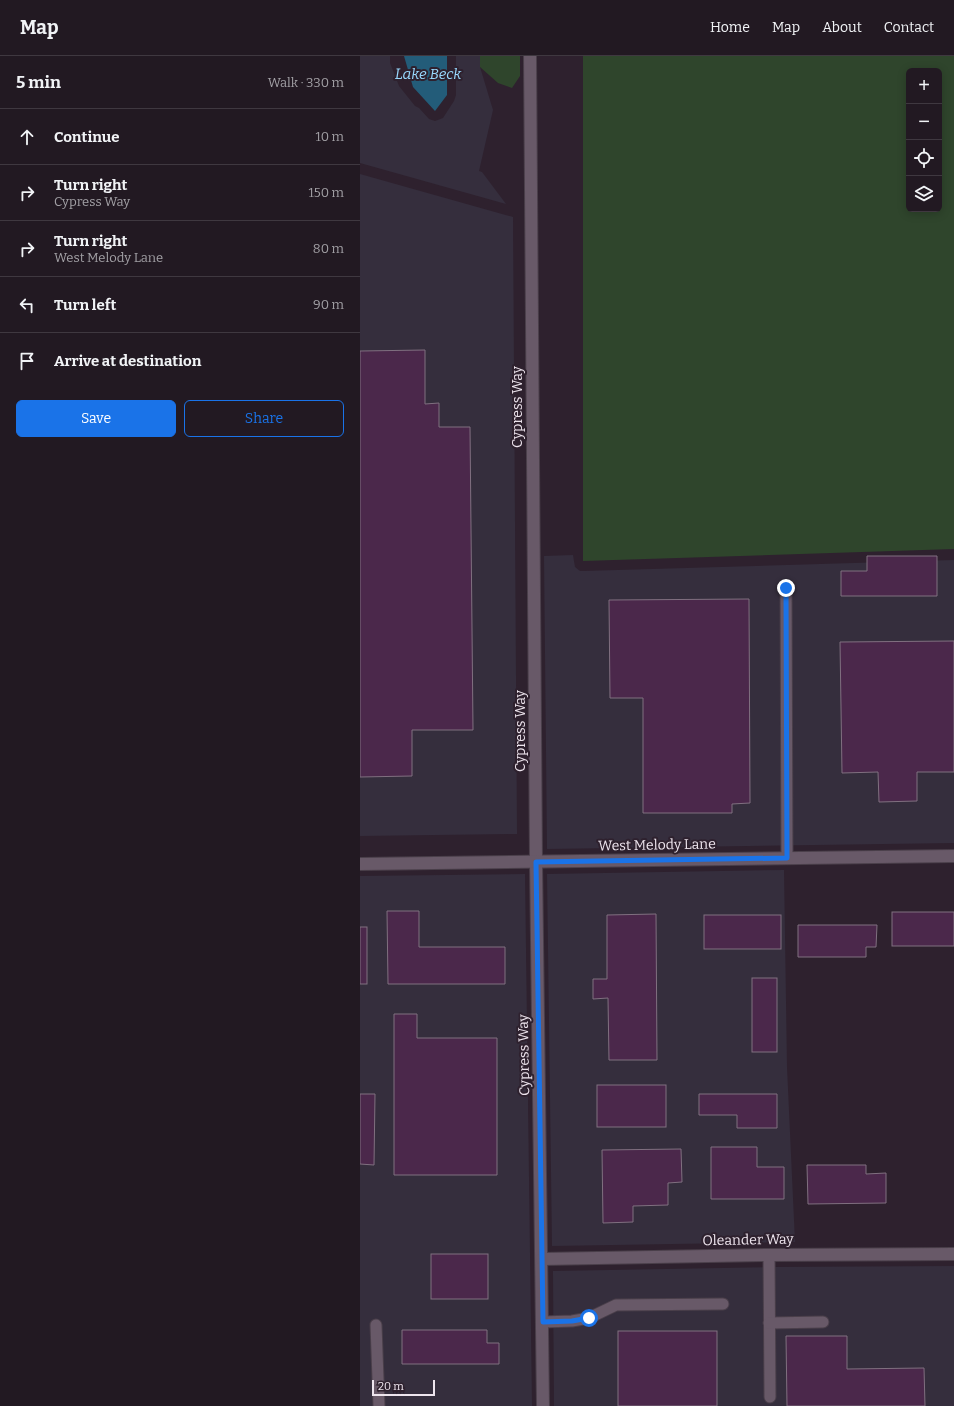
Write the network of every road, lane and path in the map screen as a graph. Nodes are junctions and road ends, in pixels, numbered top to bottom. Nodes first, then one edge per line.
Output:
1 (530, 56) edge
2 (786, 588) dead end
3 (954, 856) edge
4 (787, 858) junction
5 (536, 862) junction
6 (360, 864) edge
7 (954, 1254) edge
8 (768, 1255) junction
9 (542, 1259) junction
10 (723, 1304) dead end
11 (543, 1322) junction
12 (822, 1322) dead end
13 (769, 1323) junction
14 (376, 1325) dead end
15 (770, 1397) dead end
16 (379, 1406) edge
17 (544, 1406) edge

1 - 5 street, Cypress Way
2 - 4 lane
3 - 4 street, West Melody Lane
4 - 5 street, West Melody Lane
5 - 6 street, West Melody Lane
5 - 9 street, Cypress Way
7 - 8 street, Oleander Way
8 - 9 street, Oleander Way
8 - 13 lane
9 - 11 street, Cypress Way
10 - 11 lane
11 - 17 street, Cypress Way
12 - 13 lane
13 - 15 lane
14 - 16 lane

